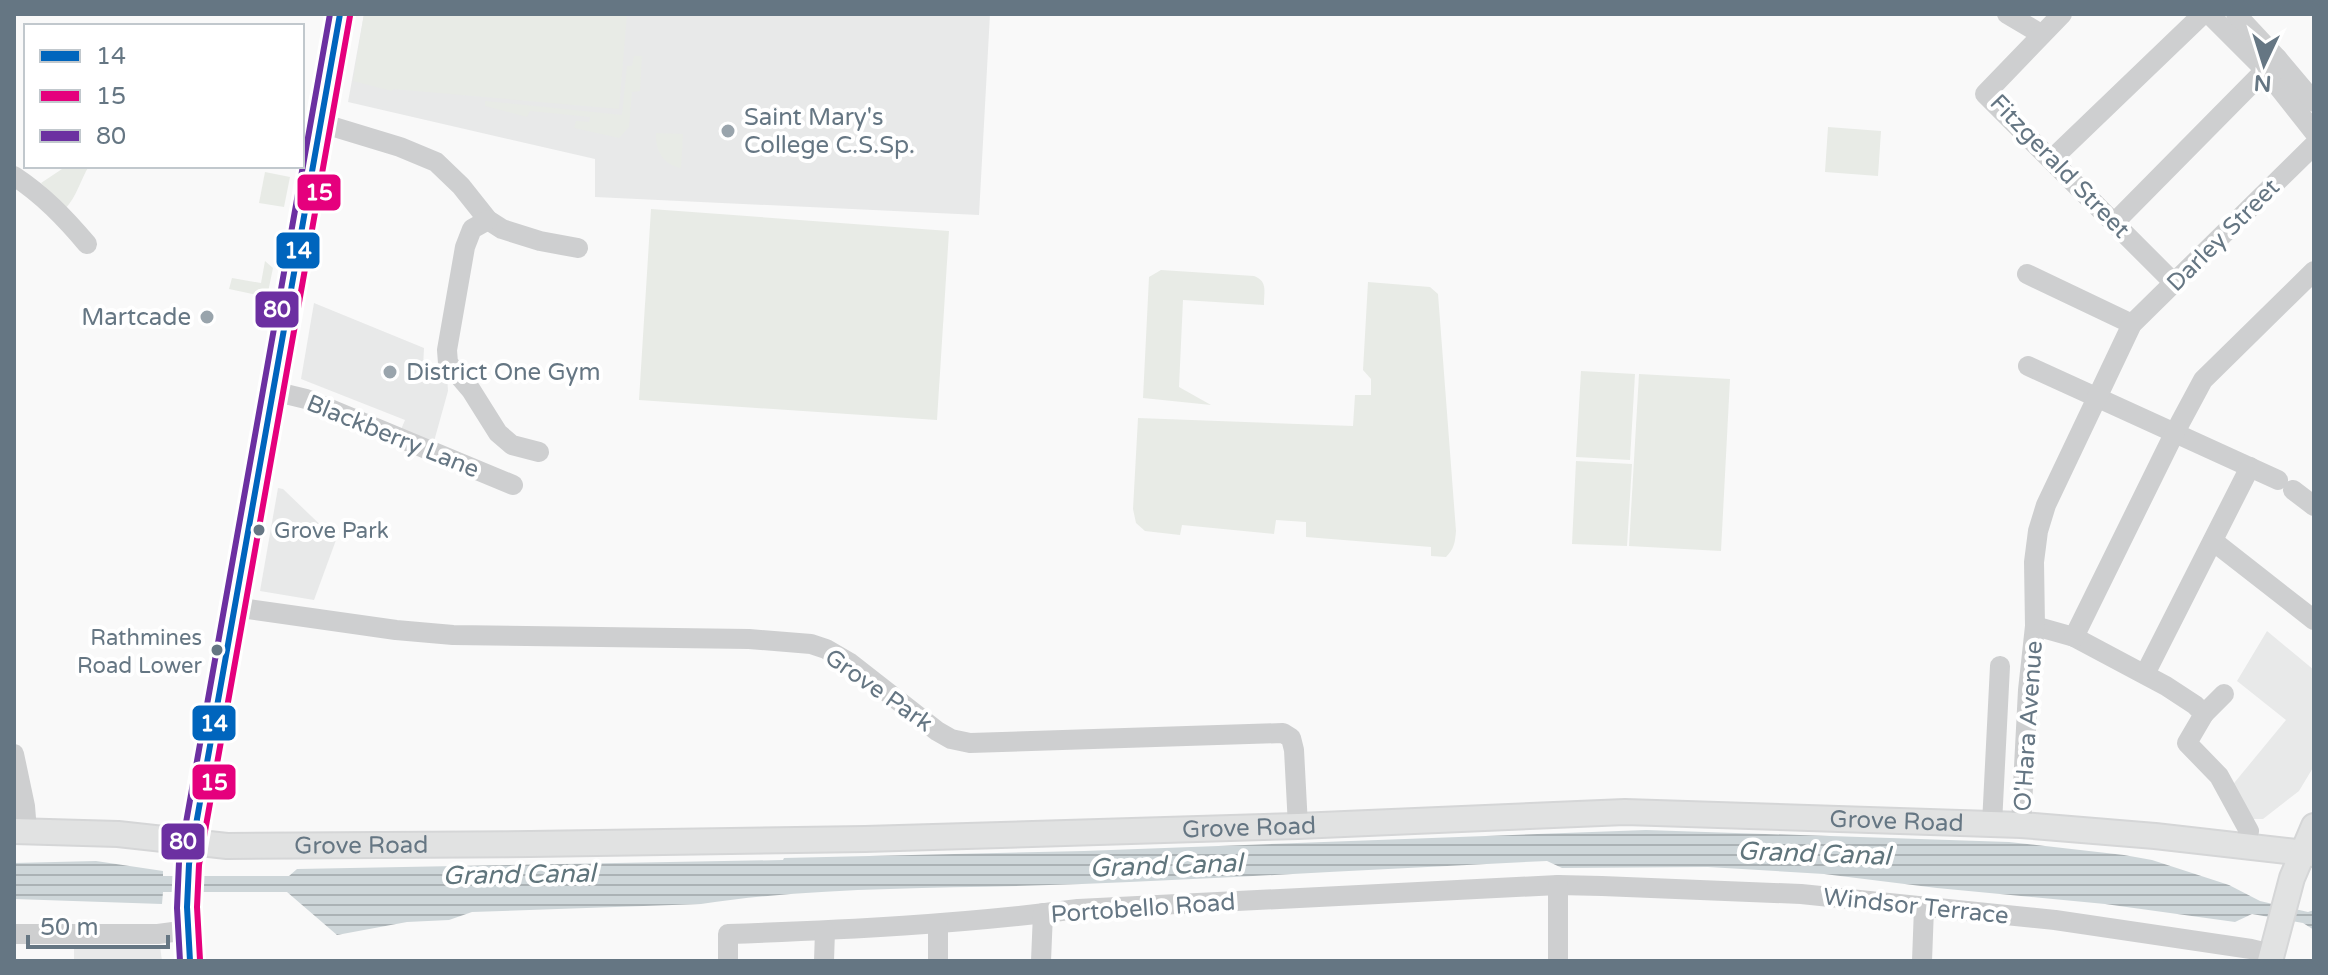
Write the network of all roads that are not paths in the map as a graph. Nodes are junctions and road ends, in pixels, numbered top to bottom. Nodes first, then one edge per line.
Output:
1 (340, 14) edge
2 (2007, 14) edge
3 (2062, 14) edge
4 (2203, 14) edge
5 (2209, 14) edge
6 (2236, 14) edge
7 (2041, 34) junction
8 (2271, 64) junction
9 (2314, 102) edge
10 (321, 123) junction
11 (2314, 132) edge
12 (2314, 145) edge
13 (2052, 159) junction
14 (14, 176) edge
15 (488, 220) junction
16 (2114, 223) junction
17 (87, 244) dead end
18 (578, 248) dead end
19 (2314, 271) edge
20 (2027, 274) dead end
21 (2174, 283) junction
22 (2132, 324) junction
23 (2028, 366) dead end
24 (273, 391) junction
25 (2098, 400) junction
26 (2174, 434) junction
27 (539, 452) dead end
28 (2250, 467) junction
29 (513, 485) dead end
30 (2314, 506) edge
31 (2213, 541) junction
32 (234, 607) junction
33 (2314, 620) edge
34 (2035, 626) junction
35 (2074, 637) junction
36 (2000, 666) dead end
37 (2145, 674) junction
38 (2224, 694) dead end
39 (2204, 714) junction
40 (16, 765) edge
41 (1992, 824) junction
42 (2021, 825) junction
43 (1298, 826) junction
44 (2314, 826) edge
45 (21, 831) edge
46 (2243, 847) junction
47 (2308, 853) edge
48 (191, 854) junction
49 (1558, 885) junction
50 (1924, 908) junction
51 (1043, 913) junction
52 (188, 919) junction
53 (938, 925) junction
54 (825, 931) junction
55 (14, 934) edge
56 (2273, 949) edge
57 (190, 961) edge
58 (728, 961) edge
59 (824, 961) edge
60 (938, 961) edge
61 (1041, 961) edge
62 (1558, 961) edge
63 (1922, 961) edge

1 - 10 main road
2 - 7 street
3 - 7 street, Fitzgerald Street
4 - 13 street
5 - 8 street
6 - 8 street
7 - 13 street, Fitzgerald Street
8 - 9 street
8 - 11 street
8 - 16 street
10 - 15 street
10 - 24 main road
12 - 21 street, Darley Street
13 - 16 street, Fitzgerald Street
14 - 17 street
15 - 18 street
15 - 27 street
16 - 21 street, Fitzgerald Street
19 - 26 street
20 - 22 street
21 - 22 street, Darley Street
22 - 25 street, O'Hara Avenue
23 - 25 street
24 - 29 street, Blackberry Lane
24 - 32 main road
25 - 26 street
25 - 34 street, O'Hara Avenue
26 - 28 street
26 - 35 street
28 - 30 street
28 - 31 street
31 - 33 street
31 - 37 street
32 - 43 street, Grove Park
32 - 48 main road
34 - 35 street
34 - 42 street, O'Hara Avenue
35 - 37 street
36 - 41 street
37 - 39 street
38 - 39 street
39 - 46 street
40 - 45 street
41 - 42 main road, Grove Road
41 - 43 main road, Grove Road
42 - 46 main road, Grove Road
43 - 48 main road, Grove Road
44 - 47 main road
45 - 48 main road, Grove Road
46 - 47 main road, Grove Road
47 - 56 main road
48 - 52 main road
49 - 50 street, Windsor Terrace
49 - 51 street, Portobello Road
49 - 62 street
50 - 56 street, Windsor Terrace
50 - 63 street
51 - 53 street, Portobello Road
51 - 61 street
52 - 55 street
52 - 57 main road
53 - 54 street, Portobello Road
53 - 60 street
54 - 58 street, Portobello Road
54 - 59 street

